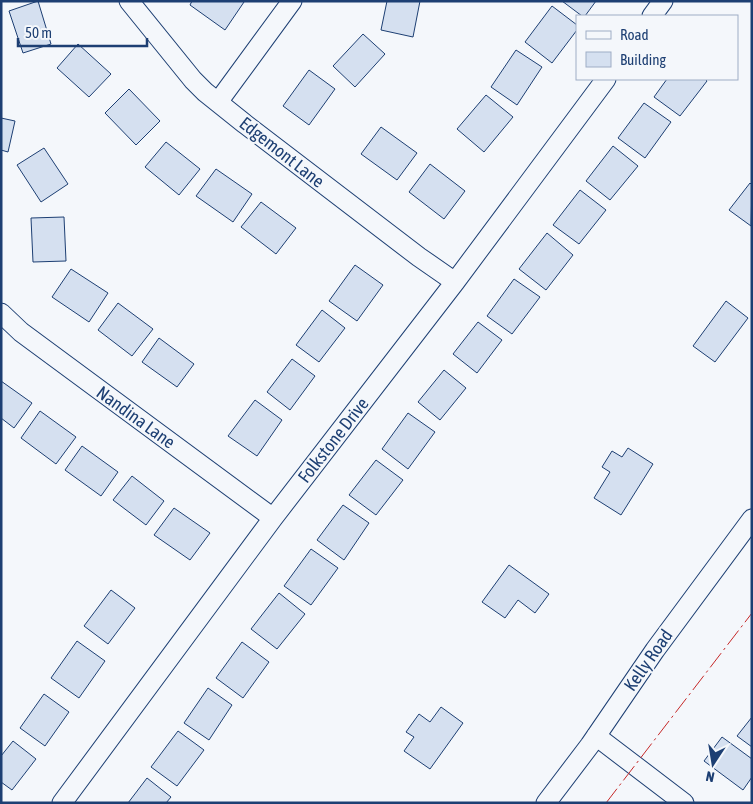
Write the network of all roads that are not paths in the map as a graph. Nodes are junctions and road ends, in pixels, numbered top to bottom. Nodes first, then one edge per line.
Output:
1 (129, 1) edge
2 (292, 1) edge
3 (663, 1) edge
4 (653, 15) edge
5 (605, 80) edge
6 (218, 102) junction
7 (455, 282) junction
8 (1, 313) edge
9 (273, 518) junction
10 (752, 519) edge
11 (596, 736) junction
12 (62, 803) edge
13 (546, 803) edge
14 (684, 803) edge

1 - 6 street, Edgemont Lane
2 - 6 street
3 - 4 street
5 - 7 street, Folkstone Drive
6 - 7 street, Edgemont Lane
7 - 9 street, Folkstone Drive
8 - 9 street, Nandina Lane
9 - 12 street, Folkstone Drive
10 - 11 street, Kelly Road
11 - 13 street, Kelly Road
11 - 14 street

